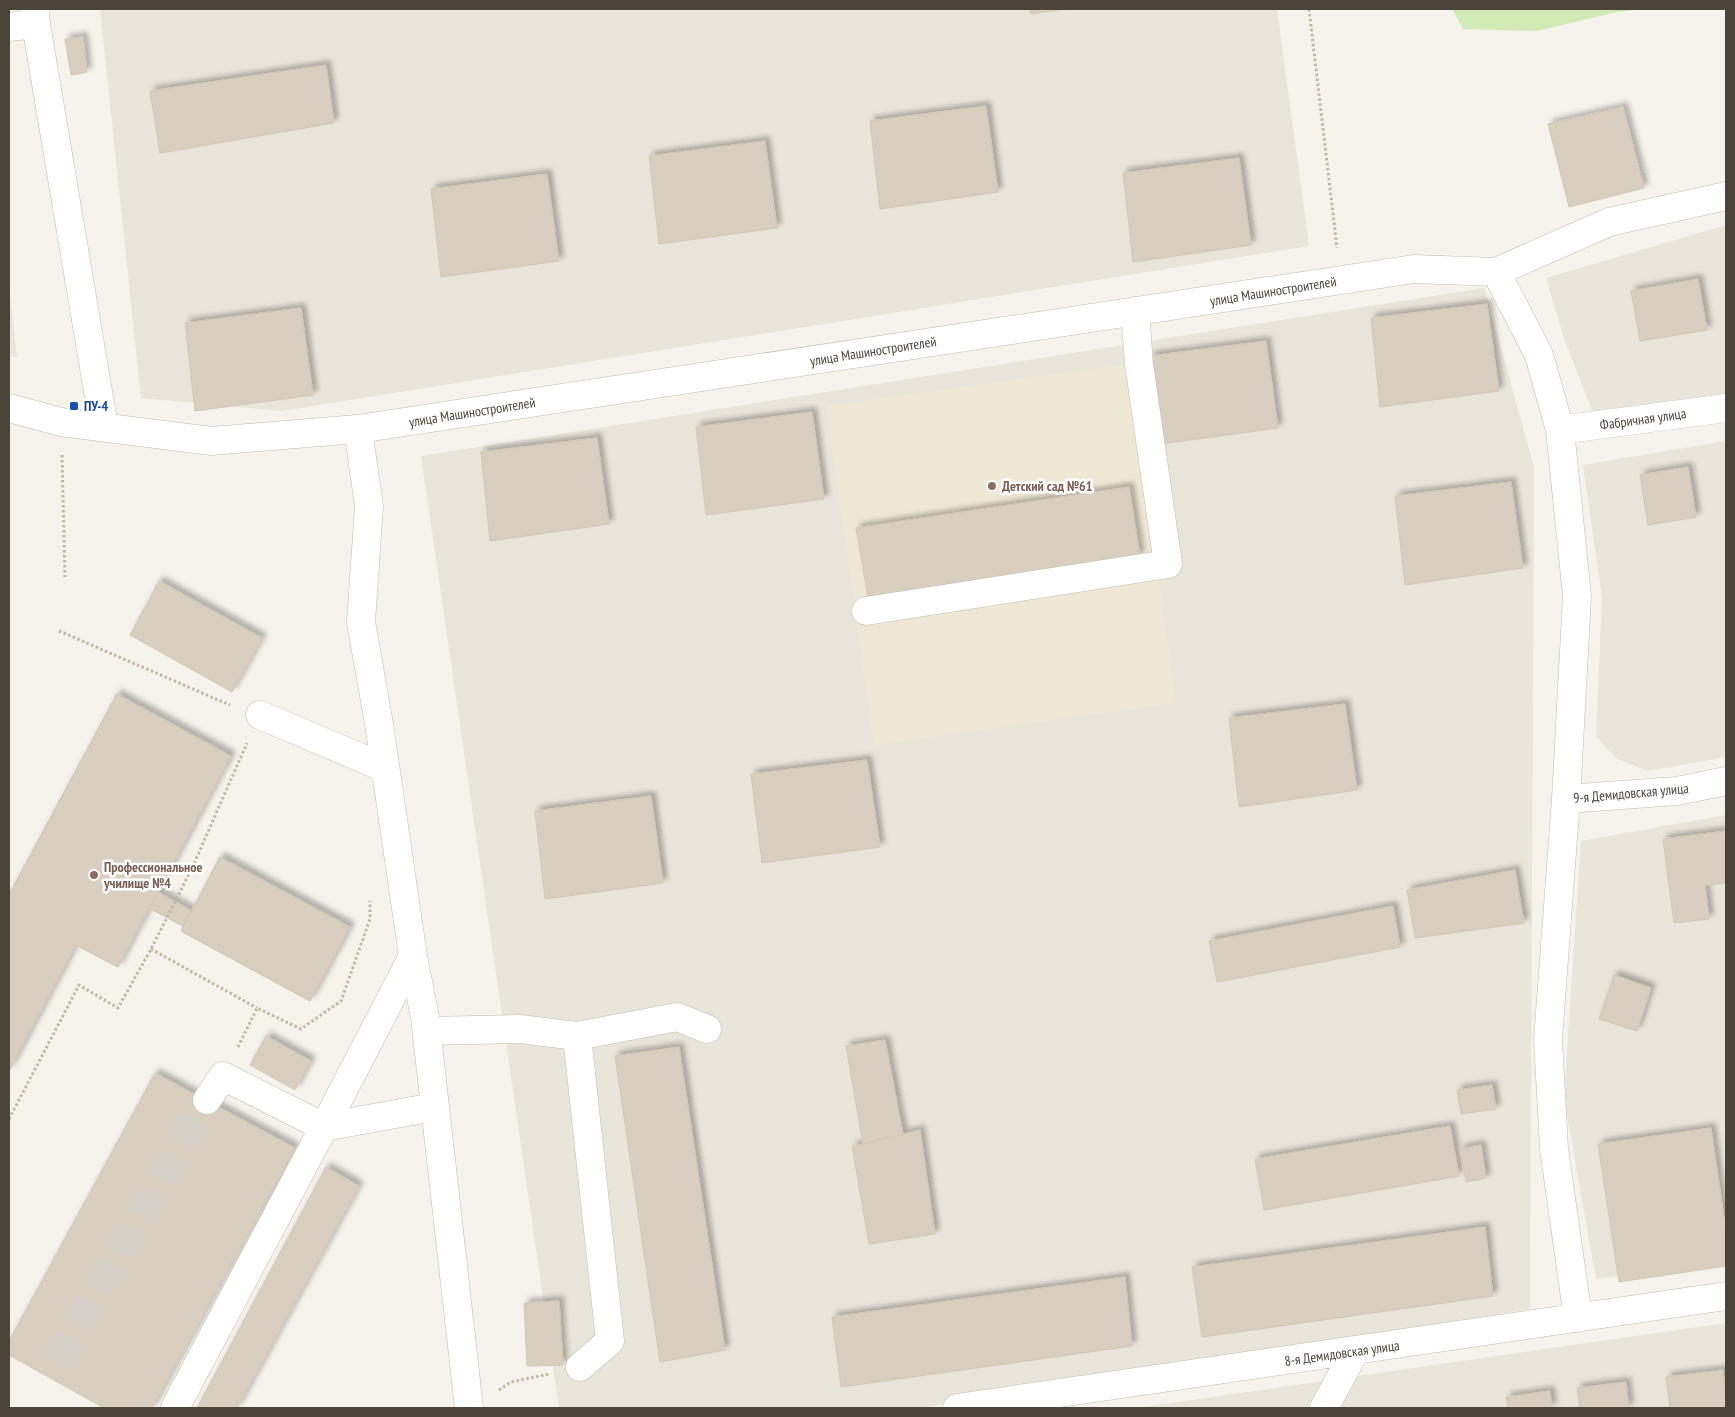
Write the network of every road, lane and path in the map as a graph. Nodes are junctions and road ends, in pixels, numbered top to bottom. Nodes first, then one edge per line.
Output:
1 (1309, 9) edge
2 (36, 17) edge
3 (9, 27) edge
4 (1726, 196) edge
5 (1496, 272) junction
6 (1341, 280) junction
7 (1135, 311) junction
8 (9, 408) edge
9 (1726, 408) edge
10 (61, 422) junction
11 (104, 427) junction
12 (358, 429) junction
13 (1560, 430) junction
14 (65, 577) dead end
15 (866, 611) dead end
16 (59, 631) dead end
17 (260, 715) junction
18 (385, 768) junction
19 (1726, 781) edge
20 (1566, 799) junction
21 (370, 891) dead end
22 (151, 949) junction
23 (413, 956) junction
24 (257, 1008) junction
25 (707, 1029) dead end
26 (427, 1031) junction
27 (577, 1036) junction
28 (223, 1076) junction
29 (206, 1100) tunnel mouth
30 (434, 1107) junction
31 (9, 1120) edge
32 (324, 1127) junction
33 (1726, 1296) edge
34 (1578, 1318) junction
35 (1355, 1351) junction
36 (580, 1367) joint
37 (495, 1393) dead end
38 (175, 1408) edge
39 (469, 1408) edge
40 (957, 1408) edge
41 (1324, 1408) edge

1 - 6 path
2 - 3 street
2 - 11 street
4 - 5 street, улица Машиностроителей
5 - 6 street, улица Машиностроителей
5 - 13 street
6 - 7 street, улица Машиностроителей
7 - 12 street, улица Машиностроителей
7 - 15 street
8 - 10 street, улица Машиностроителей
9 - 13 street, Фабричная улица
10 - 11 street, улица Машиностроителей
10 - 14 path
11 - 12 street, улица Машиностроителей
12 - 18 street
13 - 20 street
16 - 17 path
17 - 18 street
17 - 22 path
18 - 23 street
19 - 20 street, 9-я Демидовская улица
20 - 34 street
21 - 24 path
22 - 24 path
22 - 31 path
23 - 26 street
23 - 32 street
24 - 28 path
25 - 27 street
26 - 27 street
26 - 30 street
27 - 36 street
28 - 29 street
28 - 32 street
30 - 32 street
30 - 39 street
32 - 38 street
33 - 34 street, 8-я Демидовская улица
34 - 35 street, 8-я Демидовская улица
35 - 40 street, 8-я Демидовская улица
35 - 41 street
36 - 37 path

